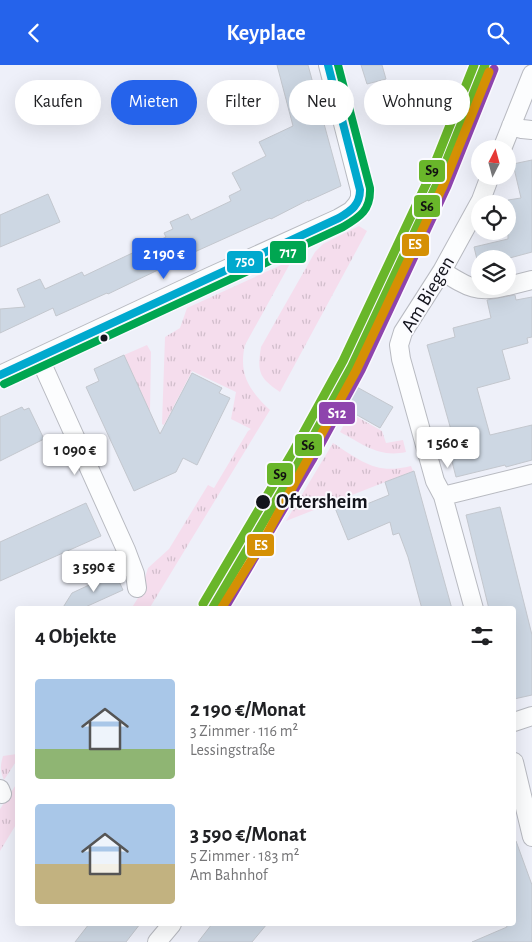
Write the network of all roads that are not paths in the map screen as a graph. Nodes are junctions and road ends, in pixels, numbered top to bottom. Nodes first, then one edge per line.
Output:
1 (328, 65) edge
2 (532, 73) edge
3 (511, 126) junction
4 (532, 130) edge
5 (506, 140) edge
6 (487, 185) edge
7 (442, 271) junction
8 (532, 279) edge
9 (516, 283) edge
10 (471, 287) edge
11 (39, 357) junction
12 (0, 375) edge
13 (532, 473) edge
14 (443, 496) junction
15 (137, 587) dead end
16 (473, 606) edge
17 (532, 717) edge
18 (516, 721) edge
19 (516, 770) edge
20 (532, 837) edge
21 (170, 926) edge
22 (157, 942) edge

1 - 11 street
2 - 3 street
3 - 4 street
3 - 5 street
6 - 7 street, Am Biegen
7 - 10 street
7 - 14 street, Am Biegen
8 - 9 street
11 - 12 street
11 - 15 street
13 - 14 street
14 - 16 street, Am Biegen
17 - 18 street
19 - 20 street
21 - 22 street

